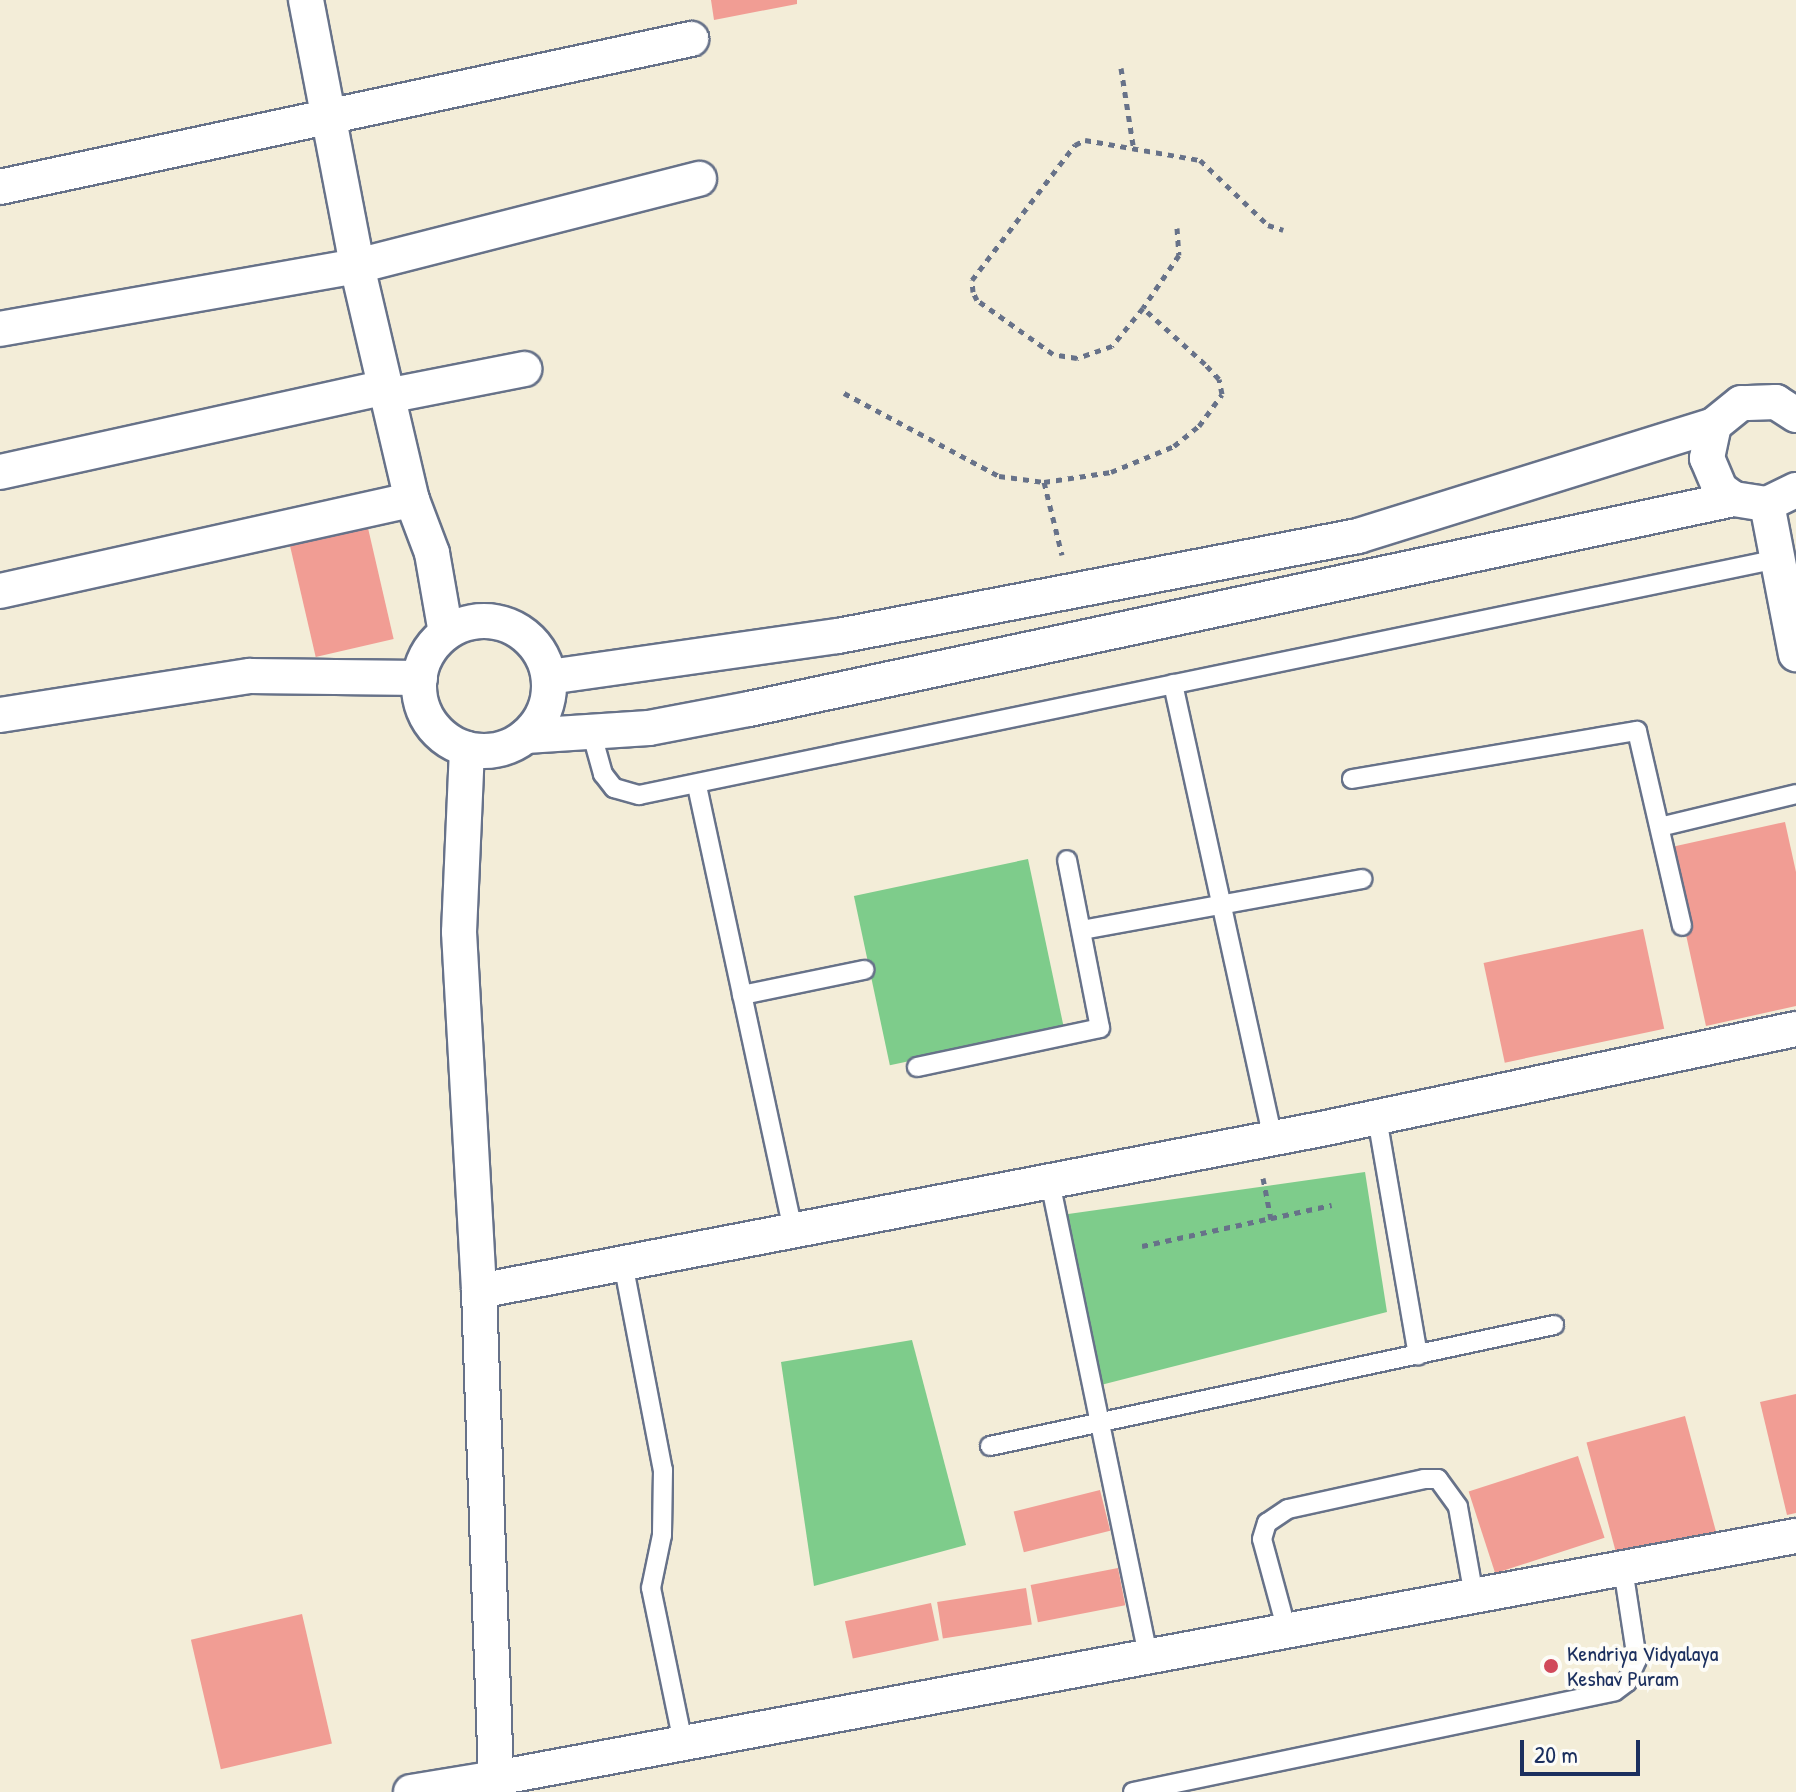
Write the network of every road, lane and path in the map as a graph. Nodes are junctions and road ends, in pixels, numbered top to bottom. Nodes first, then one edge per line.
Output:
1 (306, 0) edge
2 (691, 39) dead end
3 (1121, 68) dead end
4 (328, 116) junction
5 (1135, 151) junction
6 (699, 179) dead end
7 (0, 187) edge
8 (1177, 228) dead end
9 (1283, 230) dead end
10 (357, 266) junction
11 (1143, 308) junction
12 (0, 329) edge
13 (524, 369) dead end
14 (386, 392) junction
15 (844, 393) dead end
16 (1794, 411) edge
17 (1714, 425) junction
18 (0, 472) edge
19 (1044, 482) junction
20 (1766, 498) edge
21 (412, 500) junction
22 (1778, 559) junction
23 (0, 591) edge
24 (1071, 591) junction
25 (446, 633) junction
26 (1796, 654) edge
27 (549, 677) junction
28 (420, 678) junction
29 (1173, 684) junction
30 (0, 715) edge
31 (591, 731) junction
32 (526, 736) junction
33 (467, 749) junction
34 (1352, 779) dead end
35 (697, 786) junction
36 (1796, 794) edge
37 (1660, 827) junction
38 (1067, 860) dead end
39 (1362, 879) dead end
40 (1218, 905) junction
41 (1682, 926) dead end
42 (1082, 930) junction
43 (864, 970) dead end
44 (742, 995) junction
45 (1796, 1029) edge
46 (917, 1067) dead end
47 (1377, 1118) junction
48 (1273, 1138) junction
49 (1050, 1182) junction
50 (1332, 1205) dead end
51 (793, 1230) junction
52 (1142, 1246) dead end
53 (623, 1263) junction
54 (479, 1291) junction
55 (1554, 1325) dead end
56 (1418, 1355) junction
57 (1103, 1422) junction
58 (990, 1446) dead end
59 (1796, 1536) edge
60 (1623, 1568) junction
61 (1474, 1596) junction
62 (1287, 1631) junction
63 (1148, 1657) junction
64 (683, 1743) junction
65 (496, 1778) junction
66 (411, 1792) edge
67 (1133, 1792) edge

1 - 4 street
2 - 4 street
3 - 5 path
4 - 7 street
4 - 10 street
5 - 9 path
5 - 11 path
6 - 10 street
8 - 11 path
10 - 12 street
10 - 14 street
11 - 19 path
13 - 14 street
14 - 18 street
14 - 21 street
15 - 19 path
16 - 17 street
17 - 20 street
17 - 24 street
19 - 24 path
20 - 22 street
20 - 31 street
21 - 23 street
21 - 25 street
22 - 26 street
22 - 29 lane
24 - 27 street
25 - 27 street
25 - 28 street
27 - 32 street
28 - 30 street
28 - 33 street
29 - 35 lane
29 - 40 lane
31 - 32 street
31 - 35 lane
32 - 33 street
33 - 54 street
34 - 37 lane
35 - 44 lane
36 - 37 lane
37 - 41 lane
38 - 42 lane
39 - 40 lane
40 - 42 lane
40 - 48 lane
42 - 46 lane
43 - 44 lane
44 - 51 lane
45 - 47 street
47 - 48 street
47 - 56 lane
48 - 49 street
49 - 51 street
49 - 57 lane
50 - 52 path
51 - 53 street
53 - 54 street
53 - 64 lane
54 - 65 street
55 - 56 lane
56 - 57 lane
57 - 58 lane
57 - 63 lane
59 - 60 street
60 - 61 street
60 - 67 lane
61 - 62 street
61 - 62 lane
62 - 63 street
63 - 64 street
64 - 65 street
65 - 66 street

